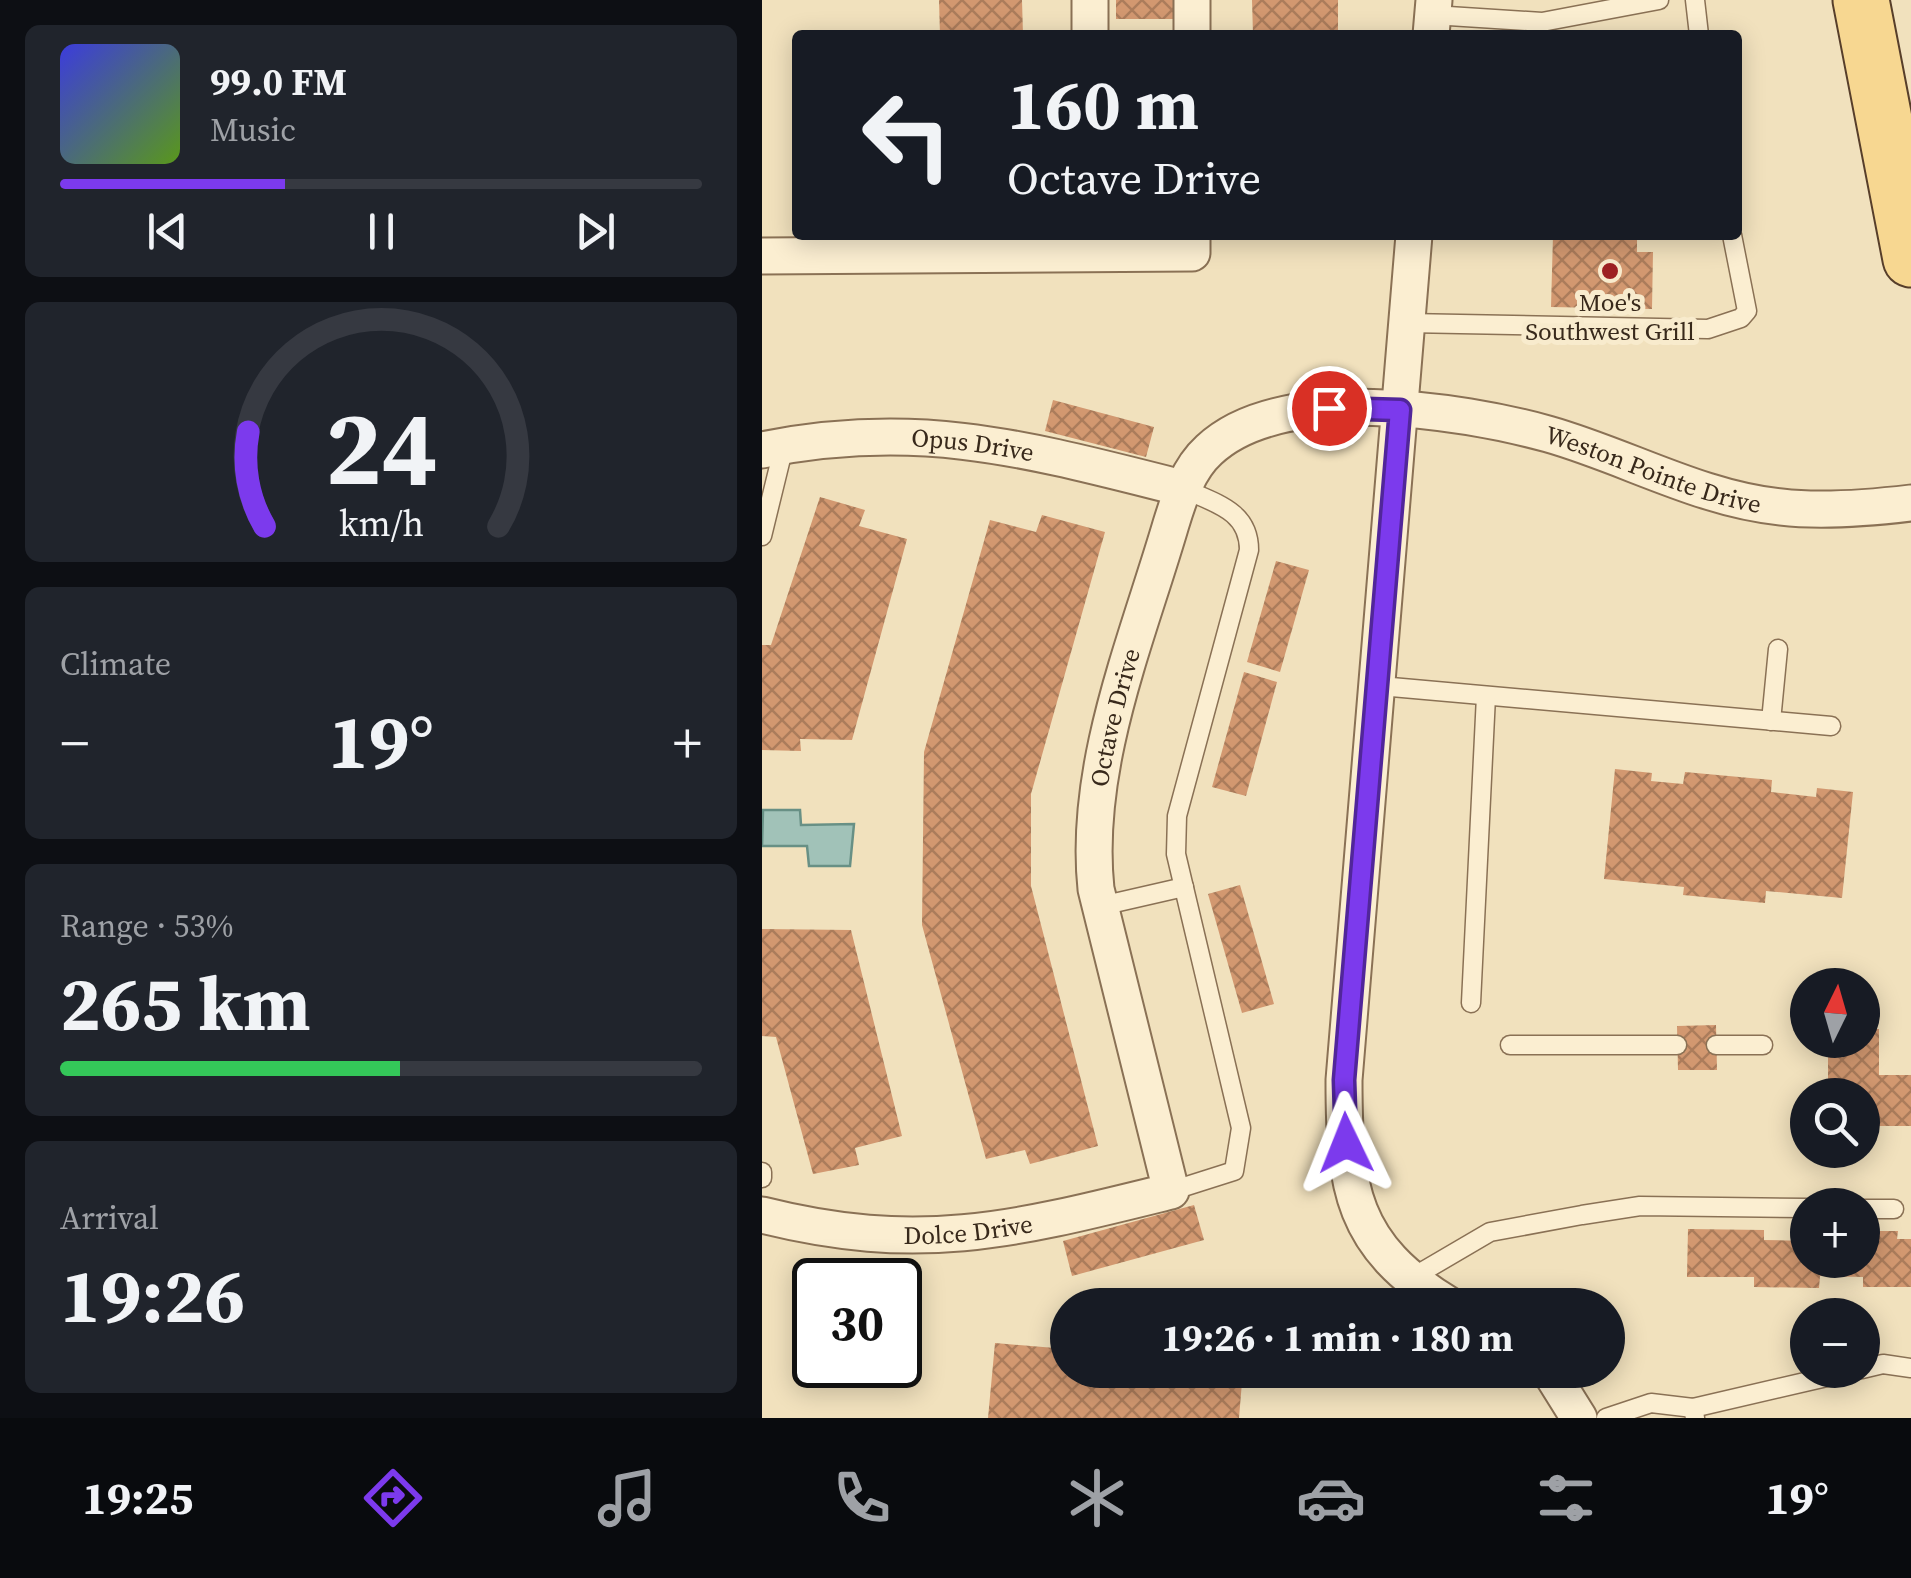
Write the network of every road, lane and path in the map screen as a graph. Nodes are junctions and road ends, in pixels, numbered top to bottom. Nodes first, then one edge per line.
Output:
1 (1090, 0) edge
2 (1192, 0) edge
3 (1526, 0) edge
4 (1659, 0) edge
5 (1695, 0) edge
6 (1861, 0) edge
7 (1433, 17) edge
8 (1529, 21) junction
9 (1090, 30) edge
10 (1192, 30) edge
11 (1699, 30) edge
12 (1414, 240) edge
13 (1733, 240) edge
14 (1090, 244) edge
15 (1192, 244) edge
16 (762, 256) edge
17 (1910, 260) edge
18 (1407, 323) junction
19 (1400, 410) junction
20 (773, 448) edge
21 (1182, 488) junction
22 (1910, 503) edge
23 (762, 536) edge
24 (1778, 649) dead end
25 (1380, 686) junction
26 (1486, 696) junction
27 (1771, 721) junction
28 (1832, 726) dead end
29 (1184, 887) junction
30 (1100, 906) junction
31 (1471, 1003) dead end
32 (1678, 1044) dead end
33 (1510, 1045) dead end
34 (1716, 1045) dead end
35 (1762, 1045) dead end
36 (1171, 1191) junction
37 (1790, 1208) edge
38 (1880, 1209) edge
39 (1894, 1209) dead end
40 (762, 1215) edge
41 (1408, 1280) junction
42 (1421, 1288) edge
43 (1880, 1365) edge
44 (1910, 1368) edge
45 (1790, 1387) edge
46 (1560, 1388) edge
47 (1694, 1413) edge
48 (1579, 1418) edge
49 (1606, 1418) edge

1 - 9 street
2 - 10 street
3 - 8 lane
4 - 8 lane
5 - 11 lane
6 - 17 main road
7 - 8 lane
12 - 18 street
13 - 18 lane
14 - 15 street
14 - 16 street
18 - 19 street
19 - 21 street, Octave Drive
19 - 22 street, Weston Pointe Drive
19 - 25 street
20 - 21 street, Opus Drive
20 - 23 lane
21 - 29 lane
21 - 30 street, Octave Drive
24 - 27 lane
25 - 26 lane
25 - 41 street
26 - 27 lane
26 - 31 lane
27 - 28 lane
29 - 30 lane
29 - 36 lane
30 - 36 street, Octave Drive
32 - 33 lane
34 - 35 lane
36 - 40 street, Dolce Drive
37 - 41 lane
38 - 39 lane
41 - 42 street
43 - 44 lane
45 - 47 lane
46 - 48 street
47 - 49 lane

